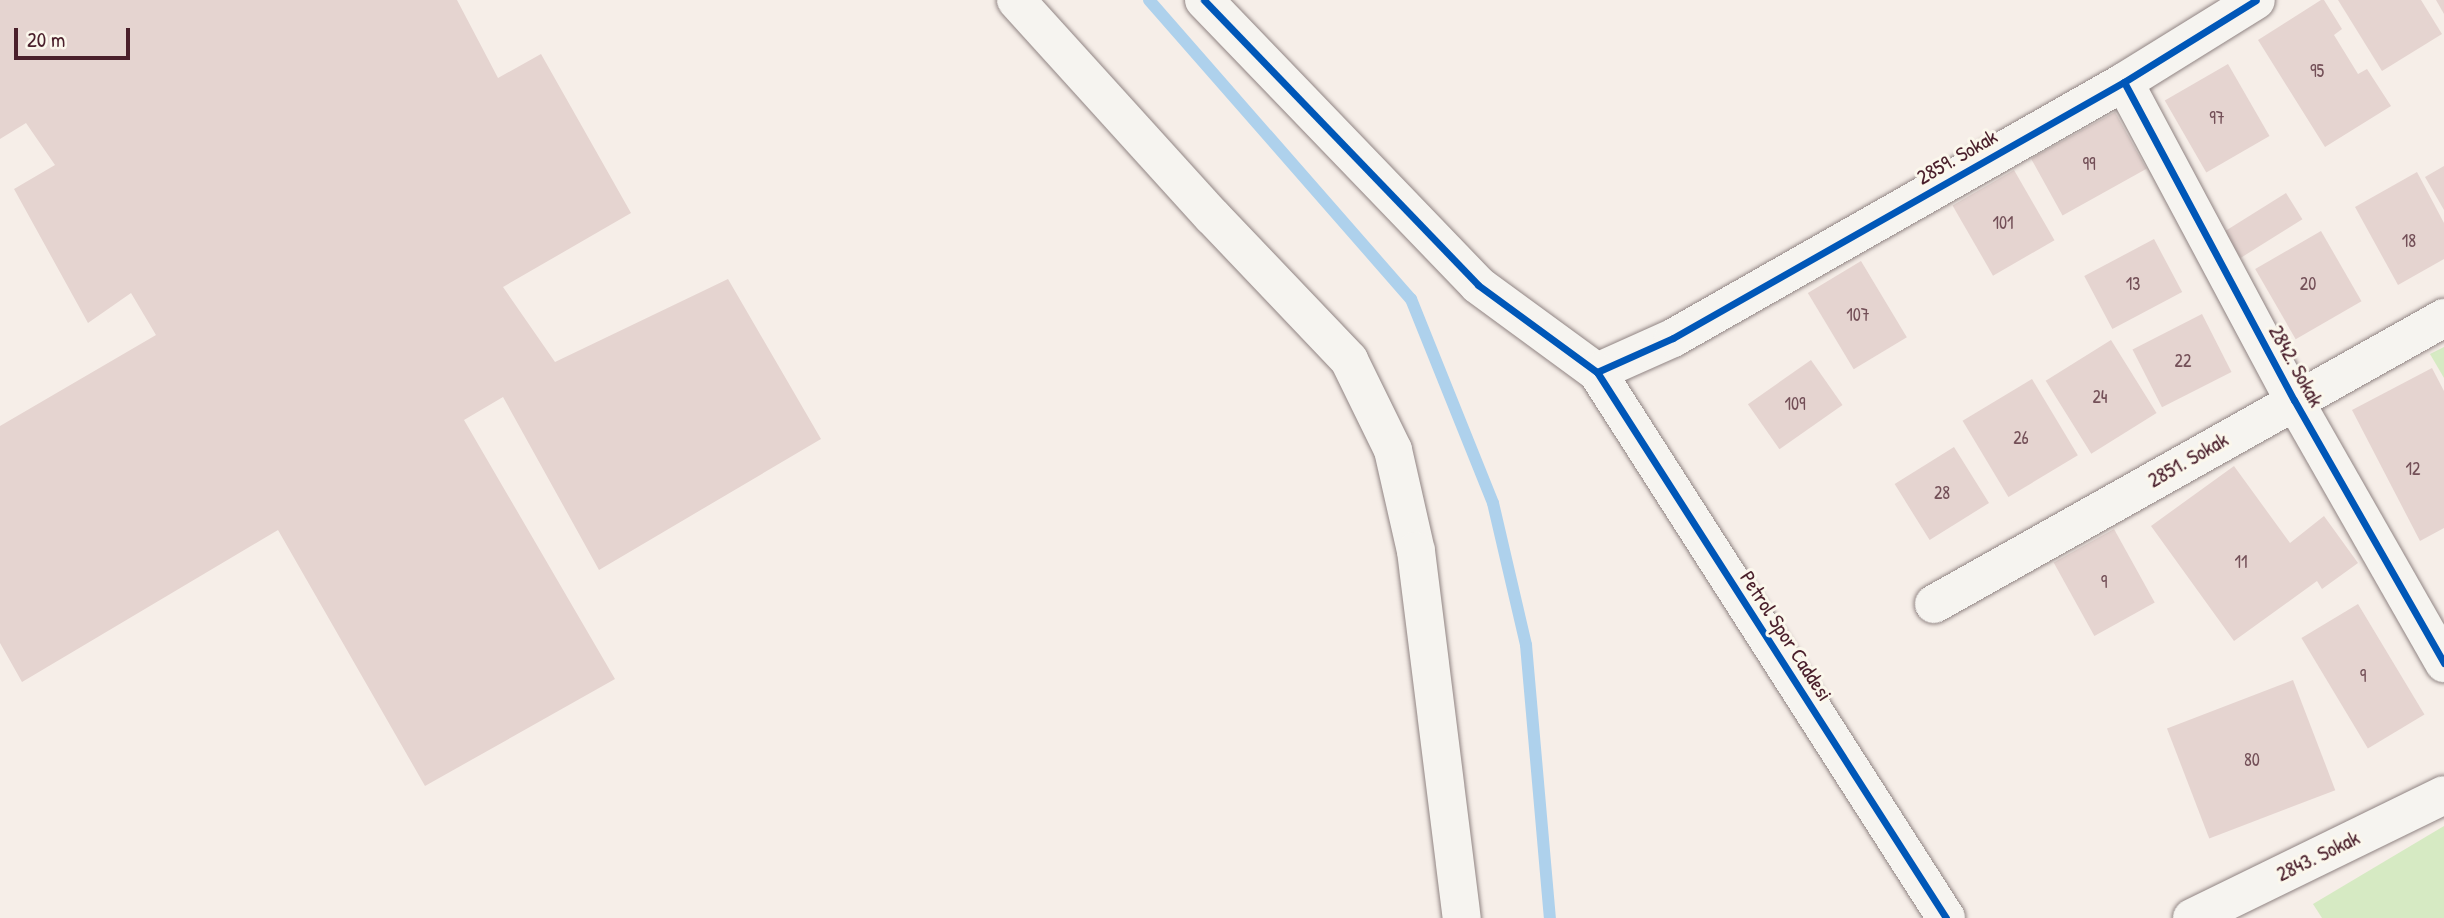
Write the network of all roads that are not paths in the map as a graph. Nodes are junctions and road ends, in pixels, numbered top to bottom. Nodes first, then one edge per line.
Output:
1 (1016, 0) edge
2 (1204, 0) edge
3 (2256, 0) edge
4 (2124, 82) junction
5 (2444, 318) edge
6 (1597, 372) junction
7 (2294, 400) junction
8 (1934, 604) dead end
9 (2444, 663) edge
10 (2444, 795) edge
11 (1462, 918) edge
12 (1946, 918) edge
13 (2192, 918) edge

1 - 11 street
2 - 6 street
3 - 4 street, 2859. Sokak
4 - 6 street, 2859. Sokak
4 - 7 street, 2842. Sokak
5 - 7 street, 2851. Sokak
6 - 12 street, Petrol Spor Caddesi
7 - 8 street, 2851. Sokak
7 - 9 street, 2842. Sokak
10 - 13 street, 2843. Sokak

